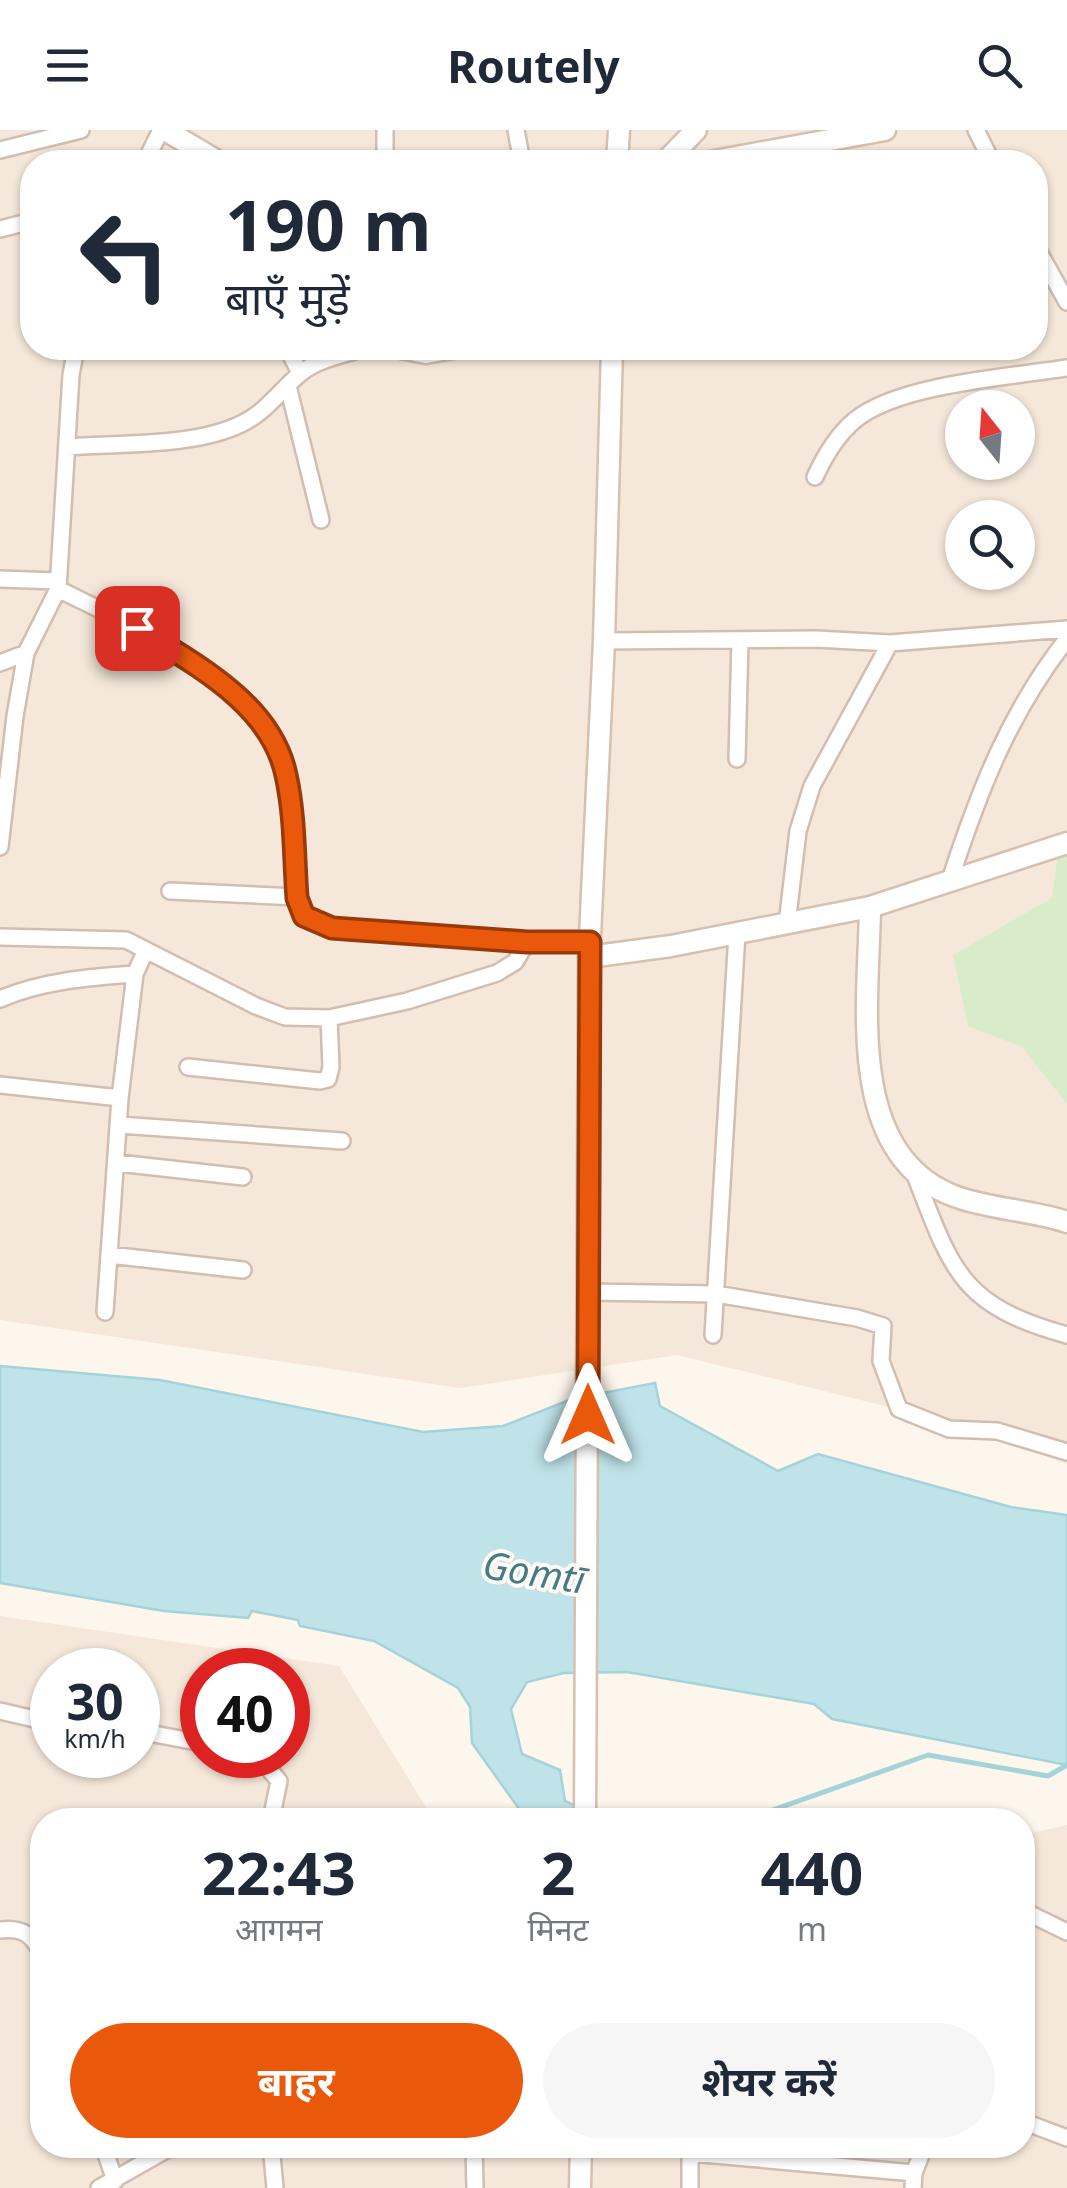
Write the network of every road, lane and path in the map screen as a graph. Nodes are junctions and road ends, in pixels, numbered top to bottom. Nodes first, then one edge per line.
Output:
1 (81, 130) edge
2 (163, 130) edge
3 (696, 130) edge
4 (885, 130) edge
5 (0, 150) edge
6 (199, 150) edge
7 (676, 150) edge
8 (775, 150) edge
9 (1048, 268) edge
10 (1067, 302) edge
11 (74, 360) edge
12 (293, 360) edge
13 (328, 360) edge
14 (612, 360) edge
15 (1067, 368) edge
16 (300, 373) junction
17 (288, 386) junction
18 (67, 447) junction
19 (815, 477) dead end
20 (321, 520) dead end
21 (0, 579) edge
22 (58, 585) junction
23 (1067, 629) edge
24 (1067, 639) edge
25 (740, 640) junction
26 (604, 641) junction
27 (890, 643) junction
28 (26, 654) junction
29 (0, 664) edge
30 (738, 760) dead end
31 (1067, 843) edge
32 (0, 847) edge
33 (950, 880) junction
34 (170, 891) dead end
35 (297, 898) junction
36 (870, 907) junction
37 (787, 924) junction
38 (737, 933) junction
39 (0, 937) edge
40 (527, 942) junction
41 (590, 949) junction
42 (145, 952) junction
43 (136, 974) junction
44 (0, 999) edge
45 (330, 1018) junction
46 (188, 1067) dead end
47 (0, 1085) edge
48 (120, 1098) junction
49 (120, 1125) junction
50 (342, 1141) dead end
51 (118, 1162) junction
52 (915, 1175) junction
53 (243, 1178) dead end
54 (1067, 1222) edge
55 (109, 1256) junction
56 (242, 1270) dead end
57 (588, 1292) junction
58 (716, 1294) junction
59 (105, 1312) dead end
60 (1067, 1335) edge
61 (713, 1336) dead end
62 (1067, 1452) edge
63 (0, 1711) edge
64 (30, 1717) edge
65 (277, 1778) edge
66 (275, 1808) edge
67 (585, 1808) edge
68 (1035, 1916) edge
69 (0, 1930) edge
70 (1067, 1932) edge
71 (30, 1935) edge
72 (1035, 2125) edge
73 (1067, 2138) edge
74 (107, 2158) edge
75 (153, 2158) edge
76 (272, 2158) edge
77 (474, 2158) edge
78 (581, 2158) edge
79 (691, 2158) edge
80 (756, 2158) edge
81 (914, 2180) edge
82 (115, 2181) junction
83 (99, 2188) edge
84 (275, 2188) edge
85 (475, 2188) edge
86 (580, 2188) edge
87 (690, 2188) edge

1 - 5 street
2 - 6 street
3 - 7 street
4 - 8 street
9 - 10 street
11 - 18 street
12 - 16 street
13 - 16 street
14 - 26 street
15 - 19 street
16 - 17 street
17 - 18 street
17 - 20 street
18 - 22 street
21 - 22 street
22 - 28 street
22 - 35 street
23 - 27 street
24 - 33 street
25 - 26 street
25 - 27 street
25 - 30 street
26 - 41 street
27 - 37 street
28 - 29 street
28 - 32 street
31 - 33 street
33 - 36 street
34 - 35 street
35 - 40 street
36 - 37 street
36 - 52 street
37 - 38 street
38 - 41 street
38 - 58 street
39 - 42 street
40 - 41 street
40 - 45 street
41 - 57 street
42 - 43 street
42 - 45 street
43 - 44 street
43 - 48 street
45 - 46 street
47 - 48 street
48 - 49 street
49 - 50 street
49 - 51 street
51 - 53 street
51 - 55 street
52 - 54 street
52 - 60 street
55 - 56 street
55 - 59 street
57 - 58 street
57 - 67 street
58 - 61 street
58 - 62 street
63 - 64 street
65 - 66 street
68 - 70 street
69 - 71 street
72 - 73 street
74 - 82 street
75 - 82 street
76 - 84 street
77 - 85 street
78 - 86 street
79 - 87 street
80 - 81 street
82 - 83 street

